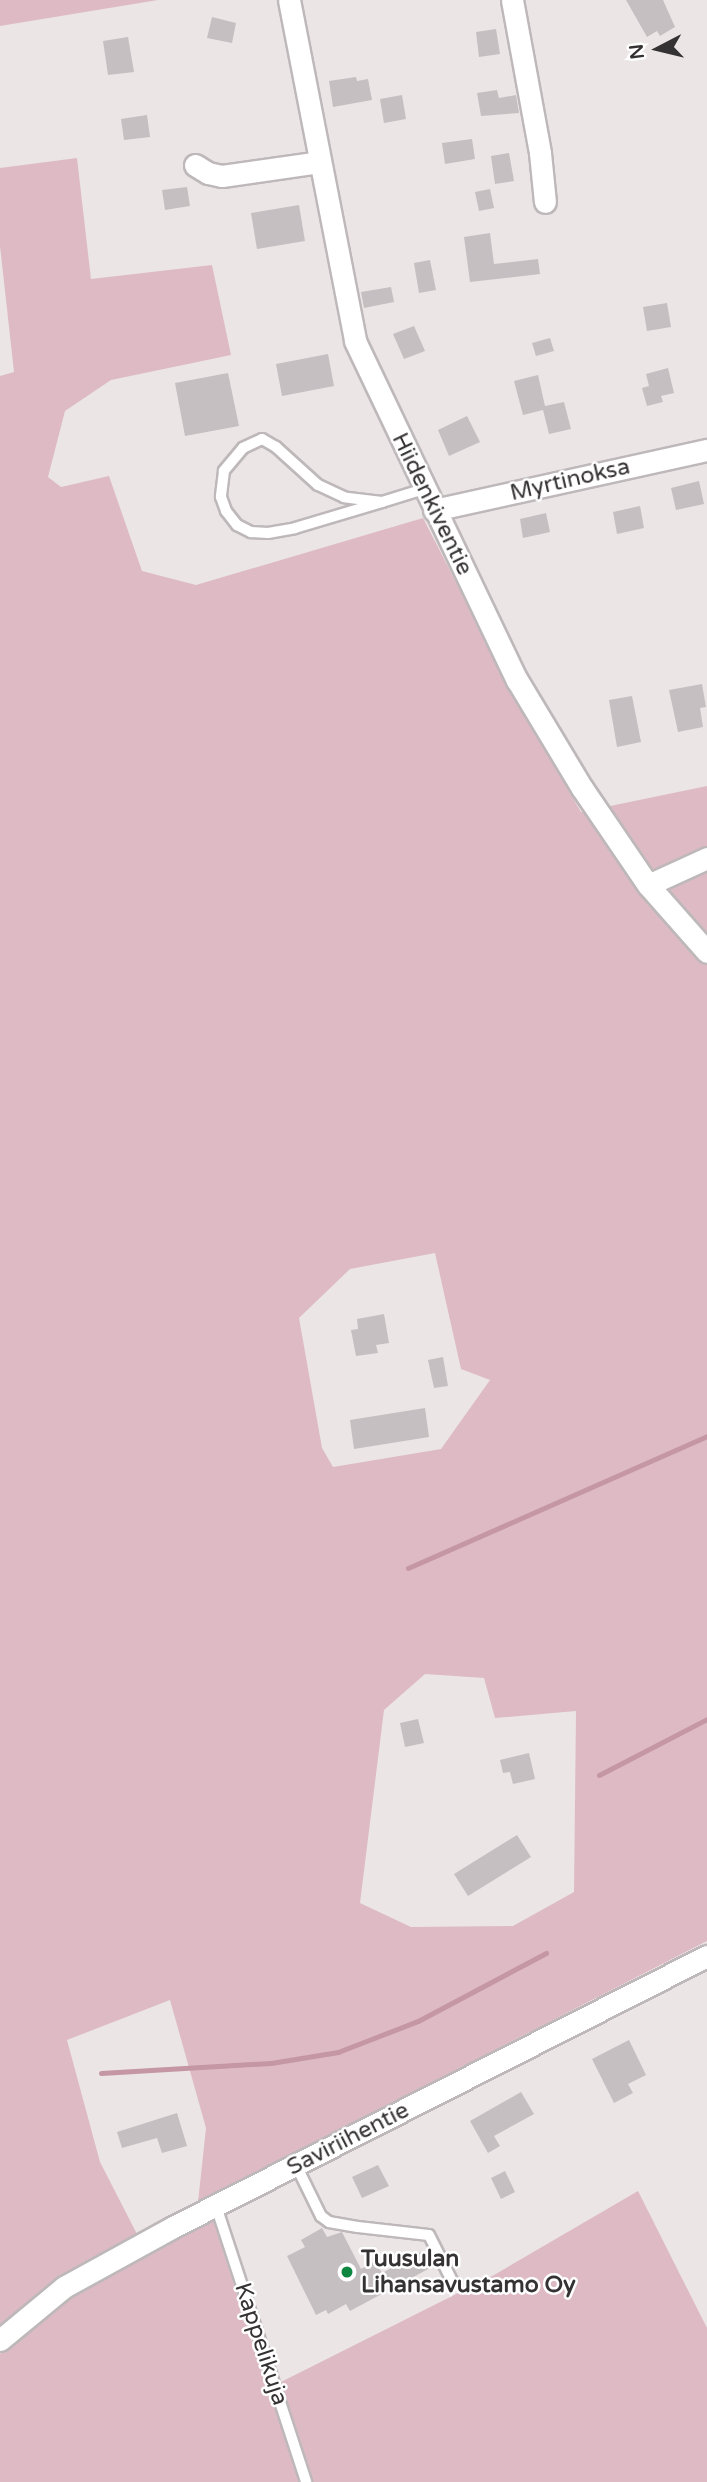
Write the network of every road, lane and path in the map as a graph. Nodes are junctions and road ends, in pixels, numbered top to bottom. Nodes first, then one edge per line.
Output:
1 (289, 0) edge
2 (512, 0) edge
3 (319, 162) junction
4 (195, 165) dead end
5 (545, 202) dead end
6 (707, 450) edge
7 (424, 489) junction
8 (383, 502) junction
9 (433, 510) junction
10 (707, 858) edge
11 (648, 885) junction
12 (707, 951) edge
13 (707, 1956) edge
14 (296, 2165) junction
15 (216, 2206) junction
16 (452, 2281) dead end
17 (0, 2340) edge
18 (306, 2482) edge

1 - 3 street, Hiidenkiventie
2 - 5 street
3 - 4 street
3 - 7 street, Hiidenkiventie
6 - 9 street, Myrtinoksa
7 - 8 lane
7 - 9 street, Hiidenkiventie
8 - 8 lane
9 - 11 street, Hiidenkiventie
10 - 11 street
11 - 12 street, Hiidenkiventie
13 - 14 street, Saviriihentie
14 - 15 street, Saviriihentie
14 - 16 lane
15 - 17 street, Saviriihentie
15 - 18 lane, Kappelikuja

